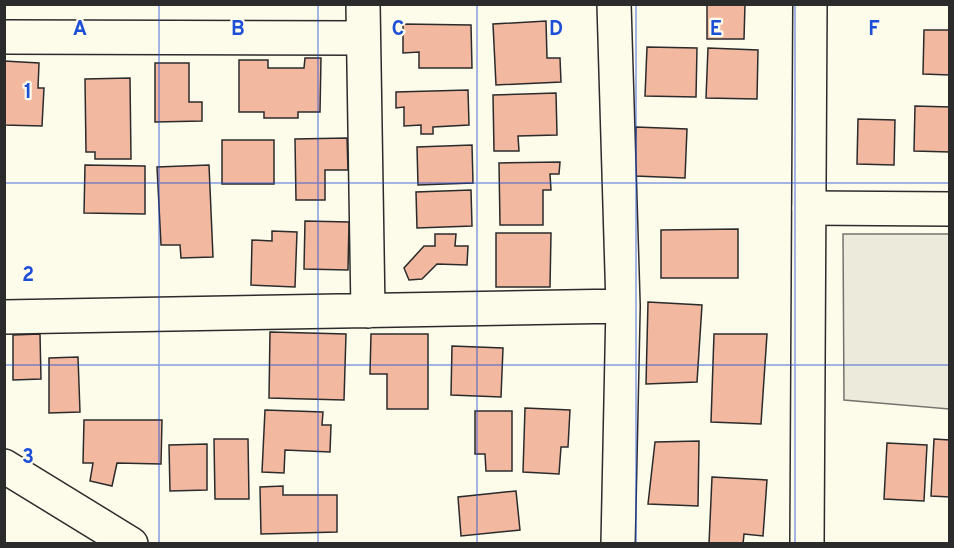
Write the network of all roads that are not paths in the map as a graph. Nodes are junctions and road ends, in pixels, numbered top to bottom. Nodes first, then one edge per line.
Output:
1 (363, 4) edge
2 (614, 4) edge
3 (810, 4) edge
4 (4, 37) edge
5 (363, 38) junction
6 (809, 208) junction
7 (950, 208) edge
8 (623, 306) junction
9 (368, 311) junction
10 (4, 317) edge
11 (4, 466) edge
12 (131, 543) edge
13 (618, 543) edge
14 (807, 543) edge

1 - 5 street
2 - 8 street
3 - 6 street
4 - 5 street
5 - 9 street
6 - 7 street
6 - 14 street
8 - 9 street
8 - 13 street
9 - 10 street
11 - 12 street

